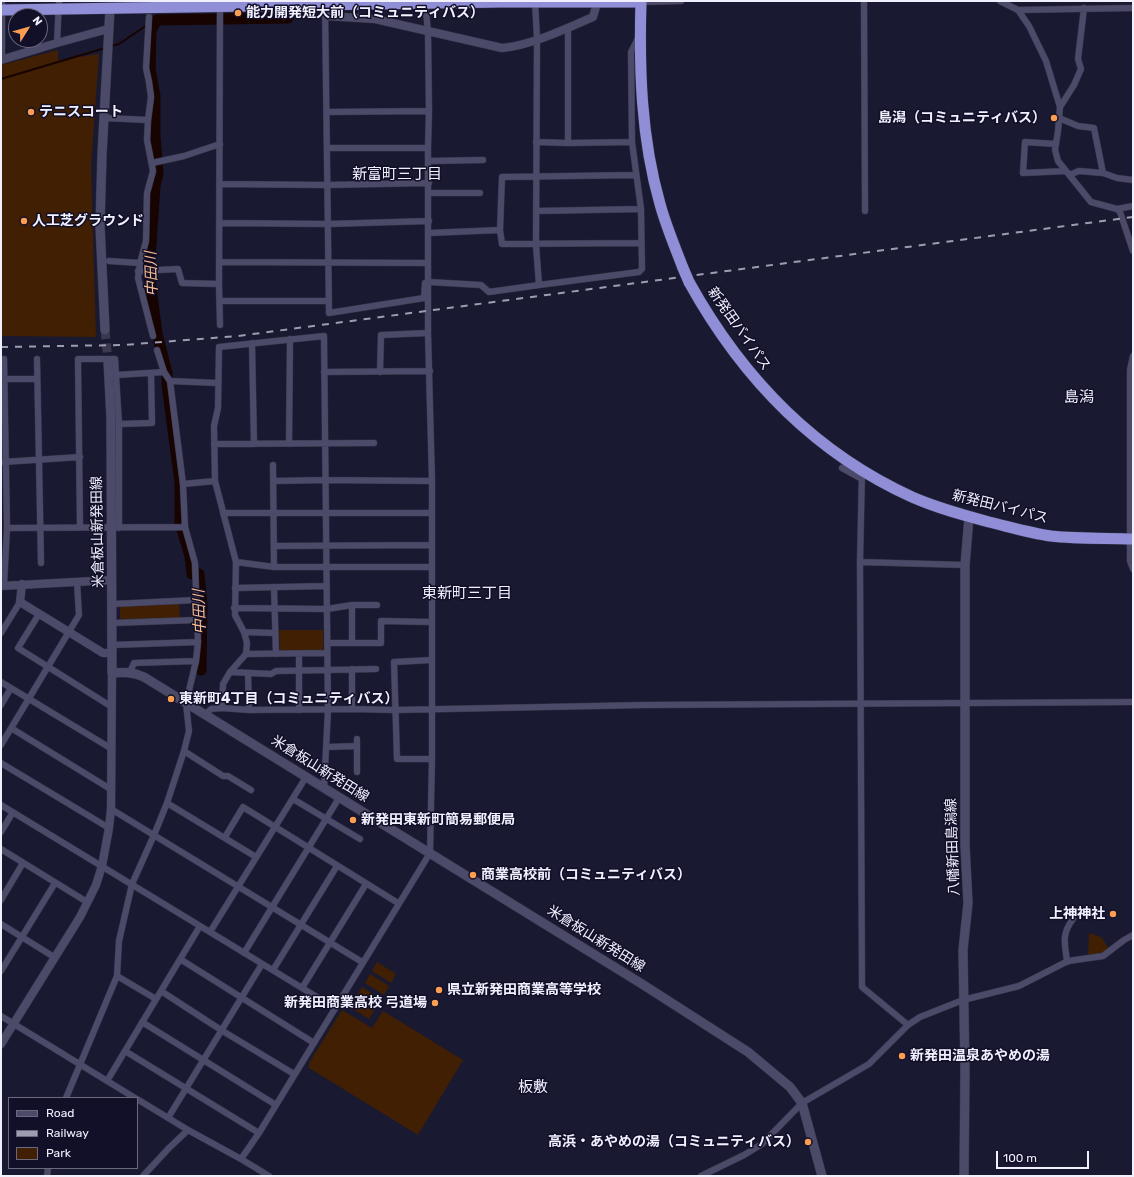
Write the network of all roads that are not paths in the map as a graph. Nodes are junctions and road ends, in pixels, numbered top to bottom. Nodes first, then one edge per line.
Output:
1 (681, 1) edge
2 (864, 1) edge
3 (1000, 1) edge
4 (1071, 1) edge
5 (501, 2) edge
6 (535, 2) edge
7 (571, 2) edge
8 (641, 2) edge
9 (425, 3) edge
10 (597, 3) junction
11 (178, 4) edge
12 (294, 4) edge
13 (59, 5) edge
14 (80, 5) edge
15 (110, 5) edge
16 (2, 7) edge
17 (220, 7) junction
18 (1071, 8) junction
19 (1084, 8) junction
20 (1133, 8) edge
21 (1018, 10) junction
22 (325, 11) junction
23 (149, 17) dead end
24 (568, 28) junction
25 (108, 29) junction
26 (428, 32) junction
27 (640, 33) junction
28 (537, 39) junction
29 (57, 43) junction
30 (2, 60) edge
31 (1060, 107) junction
32 (429, 111) junction
33 (326, 112) junction
34 (104, 118) junction
35 (1059, 118) junction
36 (148, 120) junction
37 (536, 142) junction
38 (632, 142) junction
39 (568, 143) junction
40 (220, 144) junction
41 (1056, 144) junction
42 (327, 148) junction
43 (428, 148) junction
44 (483, 160) dead end
45 (428, 161) junction
46 (152, 163) junction
47 (1067, 173) junction
48 (1104, 173) junction
49 (636, 175) junction
50 (537, 176) junction
51 (1133, 180) edge
52 (429, 183) junction
53 (220, 184) junction
54 (327, 185) junction
55 (429, 193) junction
56 (480, 193) dead end
57 (1133, 206) edge
58 (641, 209) junction
59 (1117, 209) junction
60 (536, 211) junction
61 (865, 211) dead end
62 (429, 221) junction
63 (220, 223) junction
64 (328, 224) junction
65 (500, 230) junction
66 (429, 233) junction
67 (641, 243) junction
68 (536, 245) junction
69 (1133, 251) edge
70 (109, 261) dead end
71 (220, 262) junction
72 (328, 262) junction
73 (140, 263) junction
74 (428, 263) junction
75 (138, 271) junction
76 (429, 282) junction
77 (219, 284) junction
78 (539, 285) junction
79 (220, 301) junction
80 (329, 302) junction
81 (220, 325) dead end
82 (105, 330) tunnel mouth
83 (428, 333) junction
84 (153, 336) dead end
85 (290, 339) junction
86 (252, 343) junction
87 (157, 350) dead end
88 (1133, 356) edge
89 (4, 359) dead end
90 (37, 359) dead end
91 (108, 361) tunnel mouth
92 (430, 371) junction
93 (164, 372) junction
94 (324, 372) junction
95 (380, 372) junction
96 (151, 373) junction
97 (117, 375) junction
98 (4, 379) junction
99 (37, 379) junction
100 (170, 381) junction
101 (218, 383) junction
102 (3, 411) edge
103 (119, 424) junction
104 (374, 443) dead end
105 (214, 444) junction
106 (254, 444) junction
107 (289, 444) junction
108 (325, 444) junction
109 (80, 457) junction
110 (40, 459) junction
111 (3, 462) edge
112 (273, 465) dead end
113 (842, 468) dead end
114 (862, 474) junction
115 (325, 480) junction
116 (215, 481) junction
117 (274, 481) junction
118 (432, 481) junction
119 (183, 484) junction
120 (4, 511) edge
121 (223, 513) junction
122 (274, 513) junction
123 (326, 513) junction
124 (432, 513) junction
125 (970, 517) junction
126 (40, 527) junction
127 (80, 527) junction
128 (185, 527) junction
129 (7, 528) junction
130 (115, 528) junction
131 (1132, 539) edge
132 (432, 545) junction
133 (274, 546) junction
134 (326, 546) junction
135 (236, 562) junction
136 (860, 562) junction
137 (41, 563) dead end
138 (965, 565) junction
139 (432, 566) junction
140 (274, 567) junction
141 (326, 567) junction
142 (1133, 569) edge
143 (112, 580) junction
144 (77, 582) junction
145 (22, 584) junction
146 (2, 585) edge
147 (326, 586) junction
148 (274, 587) junction
149 (235, 588) junction
150 (196, 600) junction
151 (20, 602) junction
152 (113, 604) junction
153 (352, 605) junction
154 (377, 605) dead end
155 (234, 608) junction
156 (274, 608) junction
157 (326, 609) junction
158 (39, 614) junction
159 (196, 620) junction
160 (432, 622) junction
161 (112, 623) junction
162 (69, 632) junction
163 (244, 632) junction
164 (275, 632) junction
165 (1, 634) edge
166 (198, 642) junction
167 (352, 643) junction
168 (327, 644) junction
169 (112, 649) junction
170 (327, 653) junction
171 (246, 654) junction
172 (276, 654) junction
173 (299, 654) junction
174 (432, 660) junction
175 (196, 661) junction
176 (48, 667) junction
177 (352, 669) junction
178 (376, 669) dead end
179 (299, 670) junction
180 (327, 670) junction
181 (130, 672) junction
182 (230, 672) junction
183 (112, 673) junction
184 (248, 673) junction
185 (1, 682) edge
186 (11, 688) junction
187 (29, 699) junction
188 (1133, 702) edge
189 (186, 703) junction
190 (964, 704) junction
191 (1, 705) edge
192 (861, 705) junction
193 (112, 707) junction
194 (222, 708) junction
195 (352, 709) junction
196 (432, 709) junction
197 (249, 710) junction
198 (299, 710) junction
199 (328, 710) junction
200 (396, 710) junction
201 (205, 715) junction
202 (11, 728) junction
203 (357, 739) dead end
204 (1, 745) edge
205 (327, 746) junction
206 (357, 746) junction
207 (112, 749) junction
208 (184, 751) junction
209 (432, 759) junction
210 (1, 763) edge
211 (357, 772) dead end
212 (306, 777) junction
213 (324, 788) junction
214 (112, 790) junction
215 (251, 790) dead end
216 (339, 798) junction
217 (293, 799) junction
218 (168, 803) junction
219 (1, 805) edge
220 (111, 809) junction
221 (13, 812) junction
222 (326, 818) junction
223 (109, 828) junction
224 (274, 828) junction
225 (1, 832) edge
226 (154, 835) junction
227 (225, 837) junction
228 (360, 839) dead end
229 (308, 848) junction
230 (1, 849) edge
231 (430, 853) junction
232 (256, 857) junction
233 (23, 863) junction
234 (102, 866) junction
235 (337, 866) junction
236 (55, 883) junction
237 (132, 884) junction
238 (366, 884) junction
239 (238, 887) junction
240 (1, 900) edge
241 (87, 902) junction
242 (398, 903) junction
243 (271, 907) junction
244 (1073, 919) dead end
245 (1, 924) edge
246 (300, 925) junction
247 (200, 926) junction
248 (210, 932) junction
249 (1133, 935) edge
250 (22, 937) junction
251 (330, 943) junction
252 (244, 953) junction
253 (54, 957) junction
254 (180, 959) junction
255 (362, 962) junction
256 (1067, 962) junction
257 (262, 964) junction
258 (273, 970) junction
259 (1, 971) edge
260 (116, 976) junction
261 (302, 988) junction
262 (161, 991) junction
263 (241, 998) junction
264 (156, 999) junction
265 (963, 1000) junction
266 (335, 1008) junction
267 (1, 1016) edge
268 (142, 1022) junction
269 (13, 1024) junction
270 (908, 1025) junction
271 (222, 1030) junction
272 (314, 1043) junction
273 (1, 1044) edge
274 (125, 1051) junction
275 (203, 1060) junction
276 (80, 1064) junction
277 (294, 1074) junction
278 (107, 1081) junction
279 (186, 1088) junction
280 (66, 1097) edge
281 (134, 1097) edge
282 (138, 1099) edge
283 (802, 1103) junction
284 (276, 1104) junction
285 (168, 1118) junction
286 (188, 1130) junction
287 (260, 1133) junction
288 (241, 1159) junction
289 (143, 1176) edge
290 (269, 1176) edge
291 (701, 1176) edge
292 (822, 1176) edge
293 (964, 1176) edge

1 - 8 street
2 - 61 street
3 - 21 street
4 - 18 street
5 - 6 highway
5 - 9 highway
6 - 7 highway
6 - 28 street
7 - 10 highway
8 - 10 highway
8 - 27 highway, 新発田バイパス
9 - 22 highway
9 - 26 street
10 - 24 street
11 - 15 highway
11 - 17 highway
12 - 17 highway
12 - 22 highway
13 - 14 highway
13 - 16 highway
13 - 29 street
14 - 15 highway
15 - 25 main road
16 - 30 street
17 - 40 street
18 - 19 street
18 - 21 street
19 - 20 street
19 - 31 street
21 - 31 street
22 - 26 street
22 - 33 street
23 - 36 street
24 - 28 street
24 - 39 street
25 - 29 street
25 - 34 main road
26 - 28 street
26 - 32 street
27 - 38 street
27 - 114 highway, 新発田バイパス, bridge
28 - 37 street
29 - 30 street
31 - 35 street
32 - 33 street
32 - 43 street
33 - 42 street
34 - 36 street
34 - 82 main road
35 - 41 street
35 - 48 street
36 - 46 street
37 - 39 street
37 - 50 street
38 - 39 street
38 - 49 street
40 - 46 street
40 - 53 street
41 - 47 street
41 - 47 street
42 - 43 street
42 - 54 street
43 - 45 street
44 - 45 street
45 - 52 street
46 - 73 street
47 - 48 street
47 - 59 street
48 - 51 street
49 - 50 street
49 - 58 street
50 - 60 street
50 - 65 street
52 - 54 street
52 - 55 street
53 - 54 street
53 - 63 street
54 - 64 street
55 - 56 street
55 - 62 street
57 - 59 street
58 - 60 street
58 - 67 street
59 - 69 street
60 - 68 street
62 - 64 street
62 - 66 street
63 - 64 street
63 - 71 street
64 - 72 street
65 - 66 street
65 - 68 street
66 - 74 street
67 - 68 street
67 - 78 street
68 - 78 street
70 - 73 street
71 - 72 street
71 - 77 street
72 - 74 street
72 - 80 street
73 - 75 street
74 - 76 street
75 - 77 street
75 - 84 street
76 - 78 street
76 - 80 street
76 - 83 street
77 - 79 street
79 - 80 street
79 - 81 street
83 - 92 street
83 - 95 street
85 - 86 street
85 - 94 street
85 - 107 street
86 - 101 street
86 - 106 street
87 - 93 street
88 - 131 street
89 - 98 street
90 - 99 street
91 - 130 main road, 米倉板山新発田線
92 - 95 street
92 - 118 street
93 - 96 street
93 - 100 street
94 - 95 street
94 - 108 street
96 - 97 street
96 - 103 street
97 - 103 street
97 - 109 street
98 - 99 street
98 - 102 street
99 - 110 street
100 - 101 street
100 - 119 street
101 - 105 street
102 - 111 street
103 - 130 street
104 - 108 street
105 - 106 street
105 - 116 street
106 - 107 street
107 - 108 street
108 - 115 street
109 - 110 street
109 - 127 street
110 - 111 street
110 - 126 street
111 - 120 street
112 - 117 street
113 - 114 street
114 - 125 highway, 新発田バイパス
114 - 136 street
115 - 117 street
115 - 118 street
115 - 123 street
116 - 119 street
116 - 121 street
117 - 122 street
118 - 124 street
119 - 128 street
120 - 129 street
121 - 122 street
121 - 135 street
122 - 123 street
122 - 133 street
123 - 124 street
123 - 134 street
124 - 132 street
125 - 131 highway, 新発田バイパス
125 - 138 main road, 八幡新田島潟線
126 - 127 street
126 - 129 street
126 - 137 street
127 - 130 street
128 - 130 street
128 - 150 street
129 - 146 street
130 - 143 main road, 米倉板山新発田線
131 - 142 street
132 - 134 street
132 - 139 street
133 - 134 street
133 - 140 street
134 - 141 street
135 - 140 street
135 - 149 street
136 - 138 street
136 - 192 street
138 - 190 main road, 八幡新田島潟線
139 - 141 street
139 - 160 street
140 - 141 street
141 - 147 street
143 - 144 street
143 - 152 main road, 米倉板山新発田線
144 - 145 street
144 - 162 street
145 - 146 street
145 - 151 street
147 - 148 street
147 - 157 street
148 - 149 street
148 - 156 street
149 - 155 street
150 - 152 street
150 - 159 street
151 - 158 street
151 - 165 street
152 - 161 main road, 米倉板山新発田線
153 - 154 street
153 - 157 street
153 - 167 street
155 - 156 street
155 - 163 street
156 - 157 street
156 - 164 street
157 - 168 street
158 - 162 street
158 - 176 street
159 - 161 street
159 - 166 street
160 - 167 street
160 - 174 street
161 - 169 main road, 米倉板山新発田線
162 - 169 street
162 - 176 street
163 - 164 street
163 - 171 street
164 - 172 street
166 - 169 street
166 - 175 street
167 - 168 street
168 - 170 street
169 - 183 main road, 米倉板山新発田線
170 - 173 street
170 - 180 street
171 - 172 street
171 - 182 street
172 - 173 street
173 - 179 street
174 - 196 street
174 - 200 street
175 - 181 street
175 - 189 street
176 - 187 street
176 - 193 street
177 - 178 street
177 - 180 street
177 - 195 street
179 - 180 street
179 - 184 street
179 - 198 street
180 - 199 street
181 - 183 main road, 米倉板山新発田線
181 - 189 main road, 米倉板山新発田線
182 - 184 street
182 - 194 street
183 - 193 street
184 - 197 street
185 - 186 street
186 - 187 street
186 - 191 street
187 - 202 street
187 - 207 street
188 - 190 street
189 - 201 main road, 米倉板山新発田線
189 - 208 street
190 - 192 street
190 - 265 main road, 八幡新田島潟線
192 - 196 street
192 - 270 street
193 - 207 street
194 - 197 street
194 - 201 street
195 - 199 street
195 - 200 street
196 - 200 street
196 - 209 street
197 - 198 street
198 - 199 street
199 - 205 street
200 - 209 street
201 - 212 main road, 米倉板山新発田線
202 - 204 street
202 - 214 street
203 - 206 street
205 - 206 street
205 - 213 street
206 - 211 street
207 - 214 street
208 - 215 street
208 - 218 street
209 - 231 street
210 - 223 street
212 - 213 main road, 米倉板山新発田線
212 - 217 street
213 - 216 main road, 米倉板山新発田線
214 - 220 street
216 - 222 street
216 - 231 main road, 米倉板山新発田線
217 - 222 street
217 - 224 street
218 - 226 street
218 - 227 street
219 - 221 street
220 - 223 street
220 - 226 street
221 - 225 street
221 - 234 street
222 - 228 street
222 - 229 street
223 - 234 street
224 - 227 street
224 - 229 street
224 - 232 street
226 - 237 street
226 - 239 street
227 - 232 street
229 - 235 street
229 - 243 street
230 - 233 street
231 - 242 street
231 - 283 main road, 米倉板山新発田線
232 - 239 street
233 - 236 street
233 - 240 street
234 - 237 street
234 - 241 street
235 - 238 street
235 - 246 street
236 - 241 street
236 - 250 street
237 - 247 street
237 - 260 street
238 - 242 street
238 - 251 street
239 - 243 street
239 - 248 street
241 - 253 street
242 - 255 street
243 - 246 street
243 - 252 street
244 - 256 street
245 - 250 street
246 - 251 street
246 - 258 street
247 - 248 street
247 - 254 street
248 - 252 street
249 - 256 street
250 - 253 street
250 - 259 street
251 - 255 street
251 - 261 street
252 - 257 street
253 - 269 street
254 - 262 street
254 - 263 street
255 - 266 street
256 - 265 street
257 - 258 street
257 - 263 street
258 - 261 street
260 - 264 street
260 - 276 street
261 - 266 street
262 - 264 street
262 - 271 street
263 - 271 street
263 - 272 street
264 - 268 street
265 - 270 street
265 - 293 main road, 八幡新田島潟線
266 - 272 street
267 - 269 street
268 - 274 street
268 - 275 street
269 - 273 street
269 - 276 street
270 - 283 street
271 - 275 street
271 - 277 street
272 - 277 street
274 - 278 street
274 - 279 street
275 - 279 street
275 - 284 street
276 - 278 street
276 - 280 street
277 - 284 street
278 - 281 street
279 - 285 street
279 - 287 street
282 - 285 street
283 - 291 street
283 - 292 main road, 米倉板山新発田線
284 - 287 street
285 - 286 street
286 - 288 street
286 - 289 street
287 - 288 street
288 - 290 street

